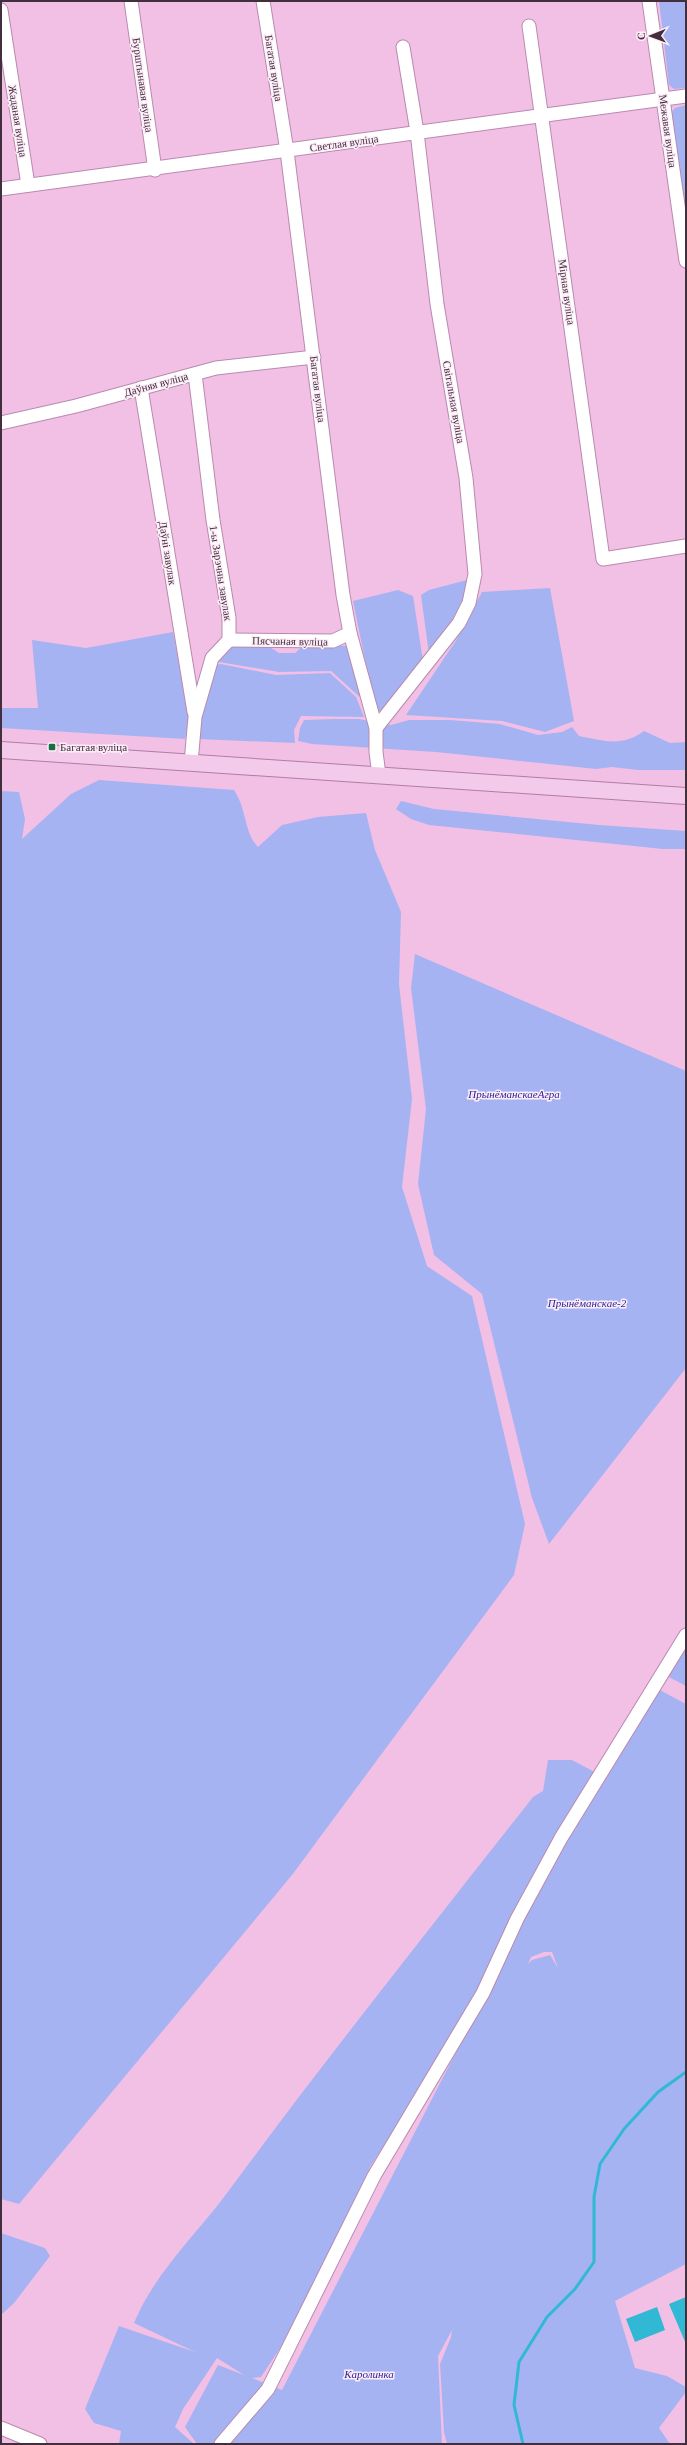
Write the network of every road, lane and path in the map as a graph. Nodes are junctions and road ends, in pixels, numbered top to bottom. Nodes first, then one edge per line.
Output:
1 (131, 1) edge
2 (263, 1) edge
3 (650, 1) edge
4 (1, 10) edge
5 (529, 26) dead end
6 (403, 47) dead end
7 (686, 96) edge
8 (663, 99) junction
9 (543, 116) junction
10 (417, 132) junction
11 (287, 151) junction
12 (155, 170) junction
13 (28, 185) junction
14 (1, 189) edge
15 (686, 261) edge
16 (314, 358) junction
17 (195, 374) junction
18 (141, 388) junction
19 (1, 423) edge
20 (686, 546) edge
21 (350, 634) junction
22 (229, 640) junction
23 (195, 717) junction
24 (376, 728) junction
25 (1, 750) edge
26 (191, 763) junction
27 (379, 775) junction
28 (686, 796) edge
29 (686, 1635) edge
30 (1, 2428) edge
31 (40, 2444) edge
32 (221, 2444) edge

1 - 12 street, Бурштынавая вуліца
2 - 11 street, Багатая вуліца
3 - 8 street, Межавая вуліца
4 - 13 street, Жаданая вуліца
5 - 9 street, Мірная вуліца
6 - 10 street, Світальная вуліца
7 - 8 street, Светлая вуліца
8 - 9 street, Светлая вуліца
8 - 15 street, Межавая вуліца
9 - 10 street, Светлая вуліца
9 - 20 street, Мірная вуліца
10 - 11 street, Светлая вуліца
10 - 24 street, Світальная вуліца
11 - 12 street, Светлая вуліца
11 - 16 street, Багатая вуліца
12 - 13 street, Светлая вуліца
13 - 14 street, Светлая вуліца
16 - 17 street, Даўняя вуліца
16 - 21 street, Багатая вуліца
17 - 18 street, Даўняя вуліца
17 - 22 street, 1-ы Зарэчны завулак
18 - 19 street, Даўняя вуліца
18 - 23 street, Даўні завулак
21 - 22 street, Пясчаная вуліца
21 - 24 street, Багатая вуліца
22 - 23 street
23 - 26 street
24 - 27 street, Багатая вуліца
25 - 26 main road
26 - 27 main road
27 - 28 main road
29 - 32 street
30 - 31 street

